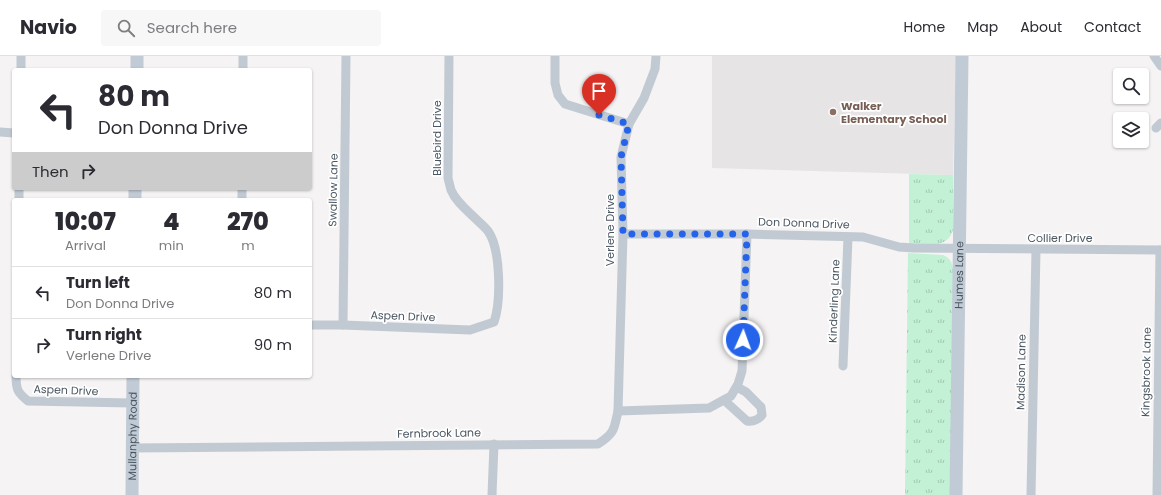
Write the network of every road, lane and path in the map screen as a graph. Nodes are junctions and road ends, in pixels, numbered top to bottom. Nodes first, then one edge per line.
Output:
1 (21, 56) edge
2 (137, 56) edge
3 (243, 56) edge
4 (346, 56) edge
5 (449, 56) edge
6 (555, 56) edge
7 (656, 56) edge
8 (962, 56) edge
9 (1154, 56) edge
10 (1161, 66) edge
11 (21, 68) edge
12 (137, 68) edge
13 (243, 68) edge
14 (629, 124) junction
15 (0, 132) edge
16 (12, 134) edge
17 (623, 234) junction
18 (747, 234) junction
19 (848, 237) junction
20 (959, 249) junction
21 (1036, 250) junction
22 (1160, 250) edge
23 (494, 322) joint
24 (312, 325) edge
25 (343, 325) junction
26 (843, 366) dead end
27 (16, 378) edge
28 (133, 378) edge
29 (737, 386) junction
30 (724, 400) junction
31 (132, 403) junction
32 (618, 411) junction
33 (494, 444) junction
34 (132, 448) junction
35 (132, 495) edge
36 (492, 495) edge
37 (956, 495) edge
38 (1031, 495) edge
39 (1157, 495) edge

1 - 11 street
2 - 12 street
3 - 13 street
4 - 25 street, Swallow Lane
5 - 23 street, Bluebird Drive
6 - 14 street
7 - 14 street, Verlene Drive
8 - 20 street, Humes Lane
9 - 10 street
14 - 17 street, Verlene Drive
15 - 16 street
17 - 18 street, Don Donna Drive
17 - 32 street, Verlene Drive
18 - 19 street, Don Donna Drive
18 - 29 street
19 - 20 street, Don Donna Drive
19 - 26 street, Kinderling Lane
20 - 21 street, Collier Drive
20 - 37 street, Humes Lane
21 - 22 street, Collier Drive
21 - 38 street, Madison Lane
22 - 39 street, Kingsbrook Lane
23 - 25 street, Aspen Drive
24 - 25 street, Aspen Drive
27 - 31 street, Aspen Drive
28 - 31 street, Mullanphy Road
29 - 30 street
29 - 30 street
30 - 32 street
31 - 34 street, Mullanphy Road
32 - 33 street, Fernbrook Lane
33 - 34 street, Fernbrook Lane
33 - 36 street
34 - 35 street, Mullanphy Road

